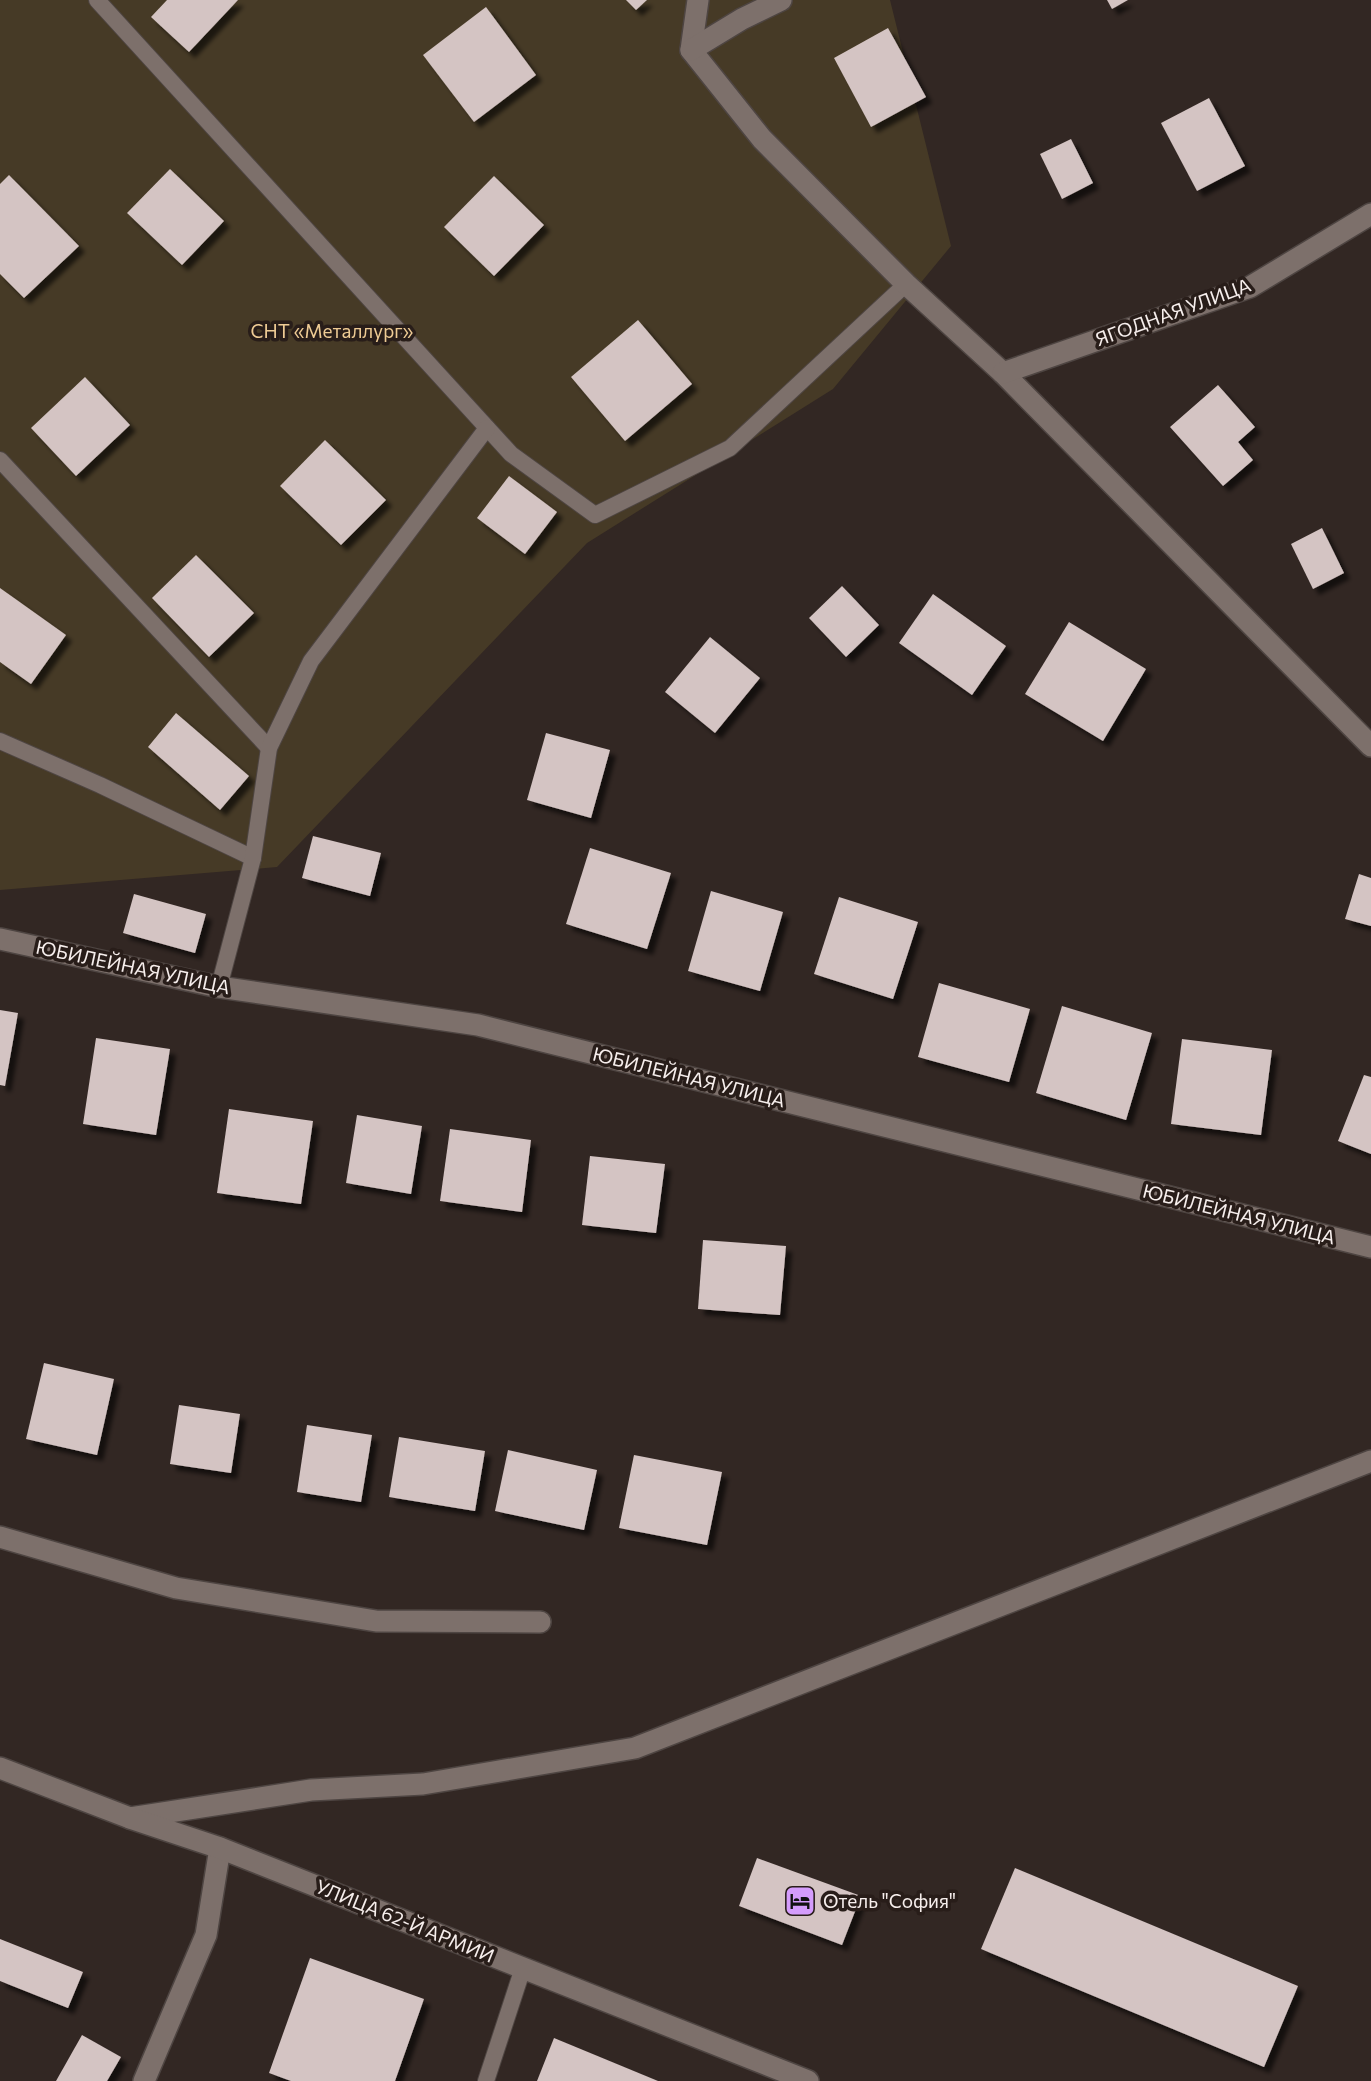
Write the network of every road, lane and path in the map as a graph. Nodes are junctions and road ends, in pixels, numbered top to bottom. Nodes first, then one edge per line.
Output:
1 (97, 0) edge
2 (698, 0) edge
3 (782, 0) edge
4 (691, 50) junction
5 (1371, 214) edge
6 (906, 284) junction
7 (1003, 373) junction
8 (487, 428) junction
9 (0, 460) edge
10 (0, 741) edge
11 (1371, 746) edge
12 (269, 748) junction
13 (253, 858) junction
14 (0, 939) edge
15 (219, 987) junction
16 (1371, 1247) edge
17 (1371, 1461) edge
18 (0, 1537) edge
19 (540, 1622) dead end
20 (0, 1768) edge
21 (130, 1818) junction
22 (220, 1848) junction
23 (523, 1968) junction
24 (144, 2081) edge
25 (486, 2081) edge
26 (808, 2081) edge

1 - 8 lane
2 - 4 street
3 - 4 street
4 - 6 street
5 - 7 street, ЯГОДНАЯ УЛИЦА
6 - 7 street
6 - 8 lane
7 - 11 street
8 - 12 lane
9 - 12 lane
10 - 13 lane
12 - 13 lane
13 - 15 lane
14 - 15 street, ЮБИЛЕЙНАЯ УЛИЦА
15 - 16 street, ЮБИЛЕЙНАЯ УЛИЦА
17 - 21 street
18 - 19 street
20 - 21 street, УЛИЦА 62-Й АРМИИ
21 - 22 street, УЛИЦА 62-Й АРМИИ
22 - 23 street, УЛИЦА 62-Й АРМИИ
22 - 24 street
23 - 25 lane
23 - 26 street, УЛИЦА 62-Й АРМИИ

